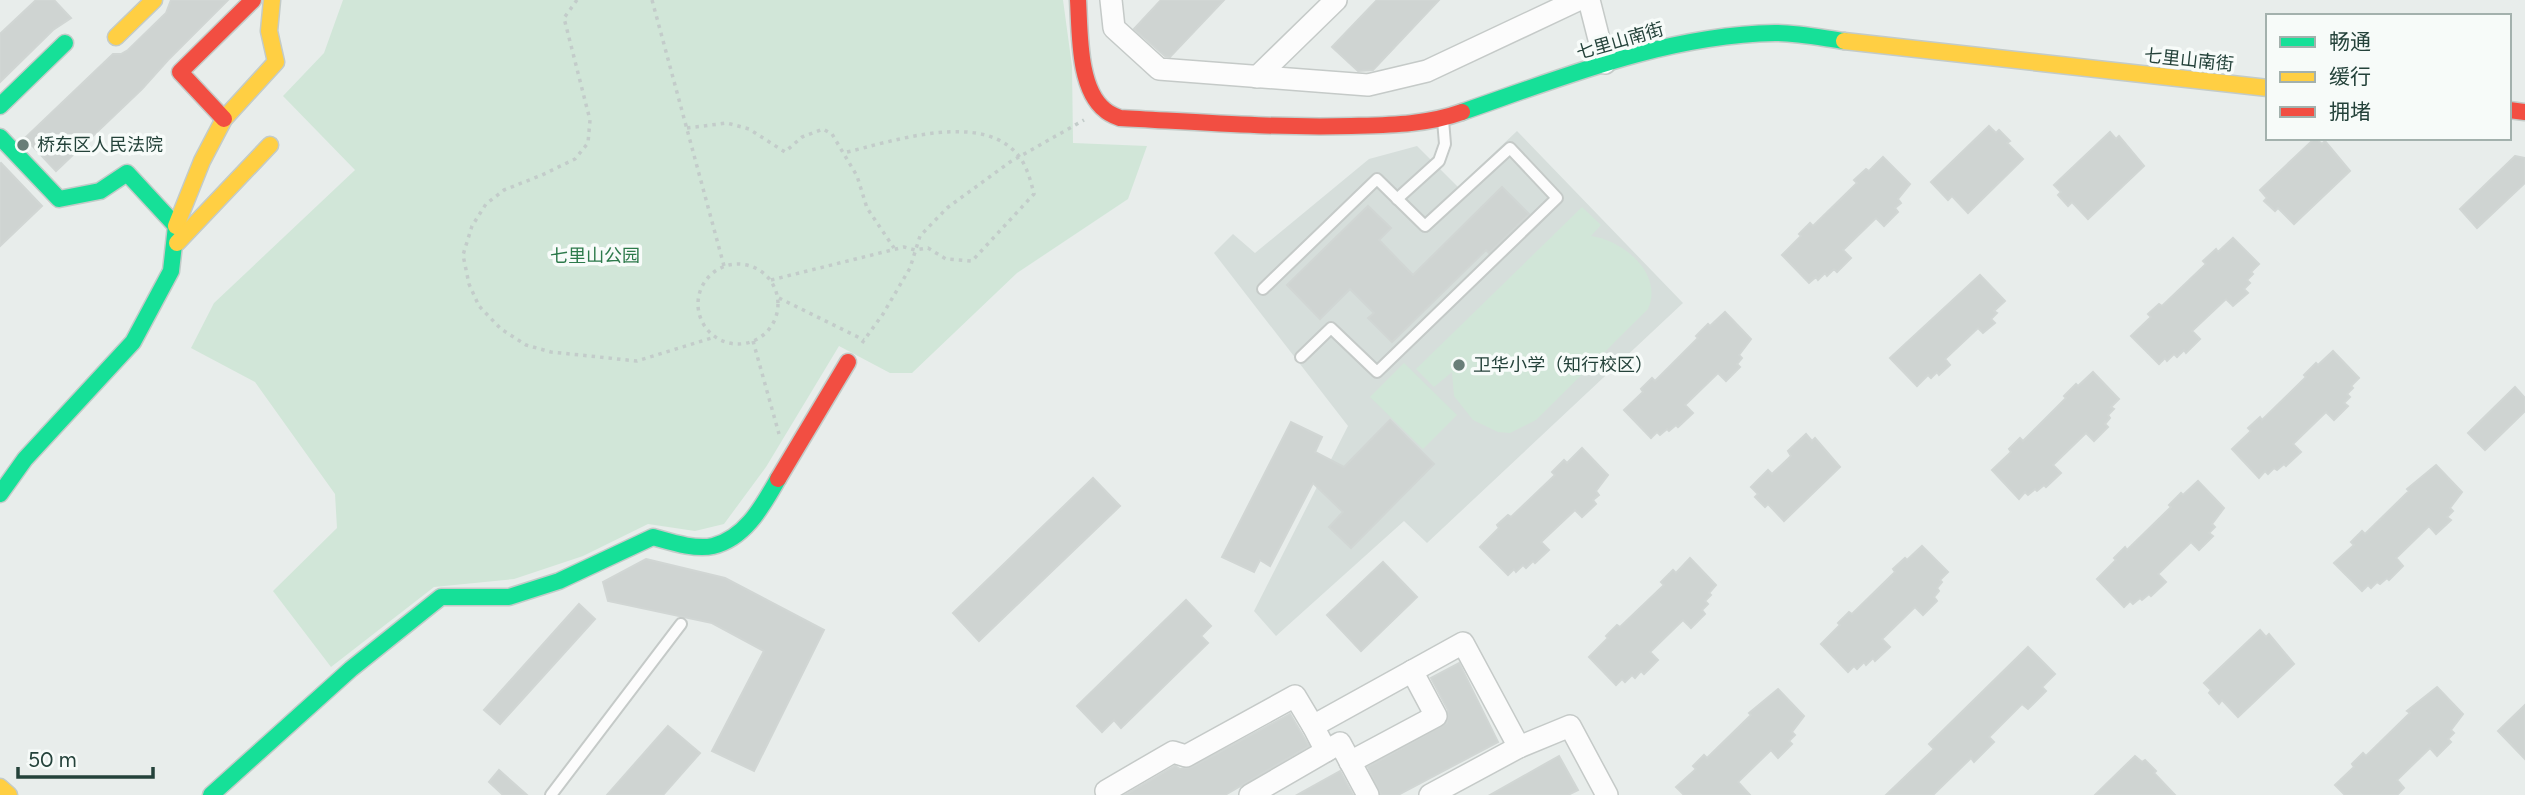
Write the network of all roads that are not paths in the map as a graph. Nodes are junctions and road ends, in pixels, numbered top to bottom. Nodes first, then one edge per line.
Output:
1 (154, 0) edge
2 (253, 0) edge
3 (272, 0) edge
4 (1078, 0) edge
5 (1111, 0) edge
6 (1336, 0) edge
7 (1578, 0) edge
8 (1589, 0) edge
9 (116, 37) dead end
10 (65, 43) dead end
11 (1605, 63) junction
12 (1257, 77) junction
13 (2266, 88) edge
14 (0, 106) edge
15 (224, 119) junction
16 (1443, 119) junction
17 (0, 137) edge
18 (270, 145) dead end
19 (1397, 199) junction
20 (176, 226) junction
21 (174, 246) junction
22 (1264, 289) dead end
23 (1301, 357) dead end
24 (848, 362) road end
25 (0, 494) edge
26 (681, 624) dead end
27 (1412, 671) junction
28 (1312, 726) junction
29 (1519, 747) junction
30 (1326, 751) junction
31 (1350, 762) junction
32 (0, 787) edge
33 (1106, 792) dead end
34 (1434, 794) edge
35 (9, 795) edge
36 (211, 795) edge
37 (551, 795) edge
38 (1250, 795) edge
39 (1368, 795) edge
40 (1607, 795) edge

1 - 9 main road
2 - 15 main road
3 - 15 main road
4 - 16 main road, 七里山南街
5 - 12 street
6 - 12 street
7 - 12 street
8 - 11 street
10 - 14 main road
11 - 13 main road, 七里山南街
11 - 16 main road, 七里山南街
15 - 20 main road
16 - 19 lane
17 - 20 main road
18 - 21 main road
19 - 22 lane
19 - 23 lane
20 - 21 main road
21 - 25 main road
24 - 36 main road
26 - 37 lane
27 - 28 street
27 - 29 street
27 - 31 street
28 - 30 street
28 - 33 street
29 - 34 street
29 - 40 street
30 - 31 street
30 - 38 street
31 - 39 street
32 - 35 main road

